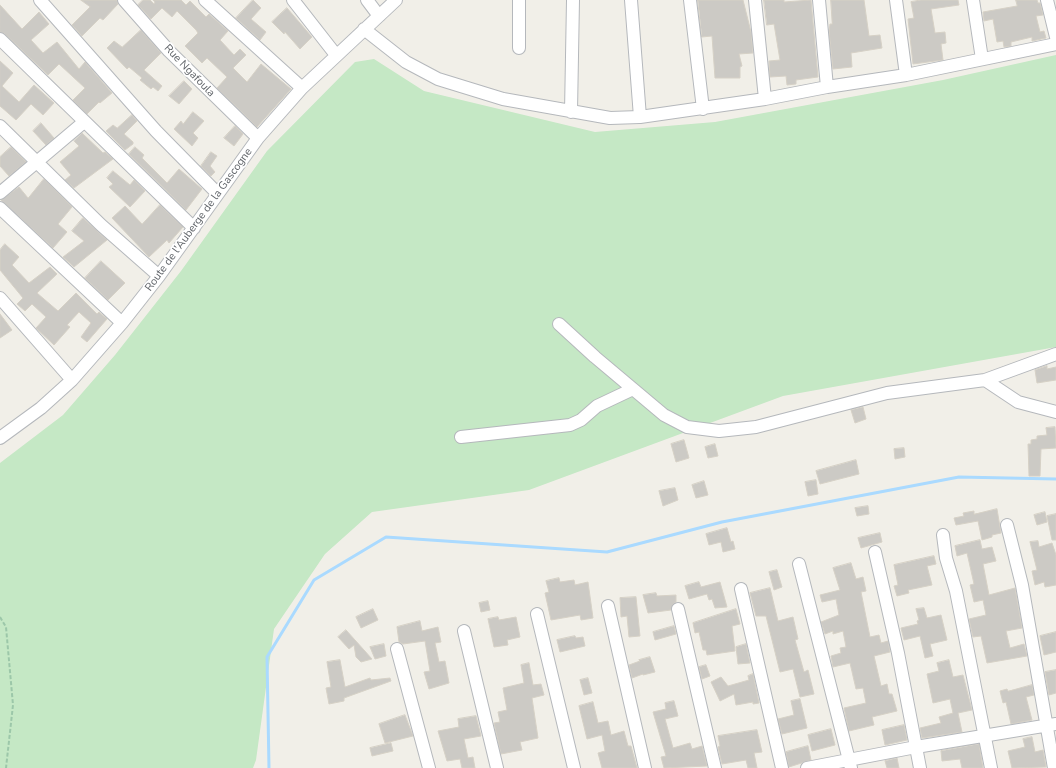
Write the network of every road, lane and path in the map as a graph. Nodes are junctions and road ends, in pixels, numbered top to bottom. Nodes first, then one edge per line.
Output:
1 (40, 0) edge
2 (124, 0) edge
3 (205, 0) edge
4 (293, 0) edge
5 (367, 0) edge
6 (396, 0) edge
7 (518, 0) edge
8 (573, 0) edge
9 (631, 0) edge
10 (690, 0) edge
11 (755, 0) edge
12 (819, 0) edge
13 (896, 0) edge
14 (973, 0) edge
15 (1046, 0) edge
16 (379, 16) junction
17 (364, 29) junction
18 (1056, 37) edge
19 (0, 39) edge
20 (1056, 44) edge
21 (519, 48) dead end
22 (336, 55) junction
23 (982, 59) junction
24 (906, 75) junction
25 (827, 87) junction
26 (302, 88) junction
27 (766, 99) junction
28 (703, 108) junction
29 (571, 112) junction
30 (640, 117) junction
31 (84, 122) junction
32 (0, 126) edge
33 (258, 138) junction
34 (37, 163) junction
35 (0, 193) edge
36 (217, 193) junction
37 (0, 208) edge
38 (194, 228) junction
39 (159, 276) junction
40 (0, 298) edge
41 (122, 323) junction
42 (559, 324) dead end
43 (1056, 354) edge
44 (72, 380) junction
45 (985, 380) junction
46 (633, 389) junction
47 (1056, 412) edge
48 (461, 436) dead end
49 (0, 438) edge
50 (1007, 525) dead end
51 (943, 535) dead end
52 (875, 552) dead end
53 (799, 564) dead end
54 (741, 589) dead end
55 (608, 606) dead end
56 (678, 609) dead end
57 (537, 614) dead end
58 (0, 617) edge
59 (464, 632) dead end
60 (397, 649) dead end
61 (1051, 725) edge
62 (985, 736) junction
63 (916, 747) junction
64 (850, 764) edge
65 (6, 768) edge
66 (429, 768) edge
67 (497, 768) edge
68 (574, 768) edge
69 (645, 768) edge
70 (715, 768) edge
71 (782, 768) edge
72 (807, 768) edge
73 (920, 768) edge
74 (991, 768) edge
75 (1054, 768) edge

1 - 36 street
2 - 33 street, Rue Ngafoula
3 - 26 street
4 - 22 street
5 - 16 street
6 - 16 street, Route de l'Auberge de la Gascogne
7 - 21 street
8 - 29 street
9 - 30 street
10 - 28 street
11 - 27 street
12 - 25 street
13 - 24 street
14 - 23 street
15 - 18 street
16 - 17 street, Route de l'Auberge de la Gascogne
17 - 22 street, Route de l'Auberge de la Gascogne
17 - 29 street
19 - 31 street
20 - 23 street
22 - 26 street, Route de l'Auberge de la Gascogne
23 - 24 street
24 - 25 street
25 - 27 street
26 - 33 street, Route de l'Auberge de la Gascogne
27 - 28 street
28 - 30 street
29 - 30 street
31 - 34 street
31 - 38 street
32 - 34 street
33 - 36 street, Route de l'Auberge de la Gascogne
34 - 35 street
34 - 39 street
36 - 38 street, Route de l'Auberge de la Gascogne
37 - 41 street
38 - 39 street, Route de l'Auberge de la Gascogne
39 - 41 street, Route de l'Auberge de la Gascogne
40 - 44 street
41 - 44 street, Route de l'Auberge de la Gascogne
42 - 46 street
43 - 45 street
44 - 49 street, Route de l'Auberge de la Gascogne
45 - 46 street
45 - 47 street
46 - 48 street
50 - 61 street
51 - 62 street
52 - 63 street
53 - 64 street
54 - 71 street
55 - 69 street
56 - 70 street
57 - 68 street
58 - 65 path
59 - 67 street
60 - 66 street
61 - 62 street
61 - 75 street
62 - 63 street
62 - 74 street
63 - 64 street
63 - 73 street
64 - 72 street

